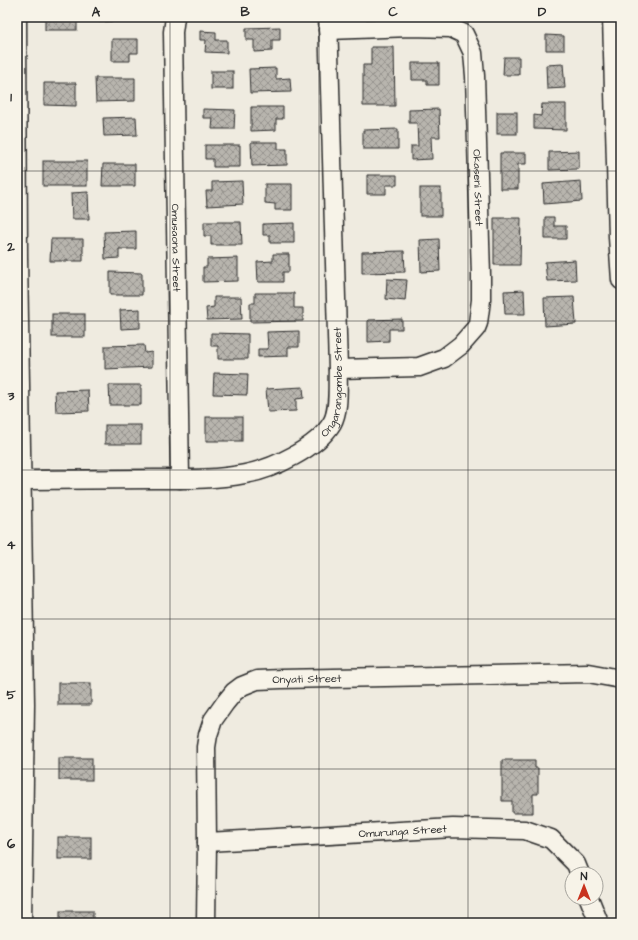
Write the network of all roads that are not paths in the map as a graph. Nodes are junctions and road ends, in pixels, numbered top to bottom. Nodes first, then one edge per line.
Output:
1 (17, 17) edge
2 (175, 17) edge
3 (612, 17) edge
4 (328, 23) edge
5 (17, 85) edge
6 (18, 257) edge
7 (621, 280) edge
8 (338, 370) junction
9 (180, 479) junction
10 (23, 480) junction
11 (621, 679) edge
12 (207, 842) junction
13 (577, 866) edge
14 (592, 906) edge
15 (22, 923) edge
16 (206, 923) edge
17 (599, 923) edge

1 - 5 street
2 - 9 street, Omusaona Street
3 - 7 street
4 - 8 street, Ongarangombe Street
4 - 8 street, Okaseni Street
5 - 6 street
6 - 10 street
8 - 9 street, Ongarangombe Street
9 - 10 street, Ongarangombe Street
10 - 15 street
11 - 12 street, Onyati Street
12 - 13 street, Omurunga Street
12 - 16 street, Onyati Street
14 - 17 street

